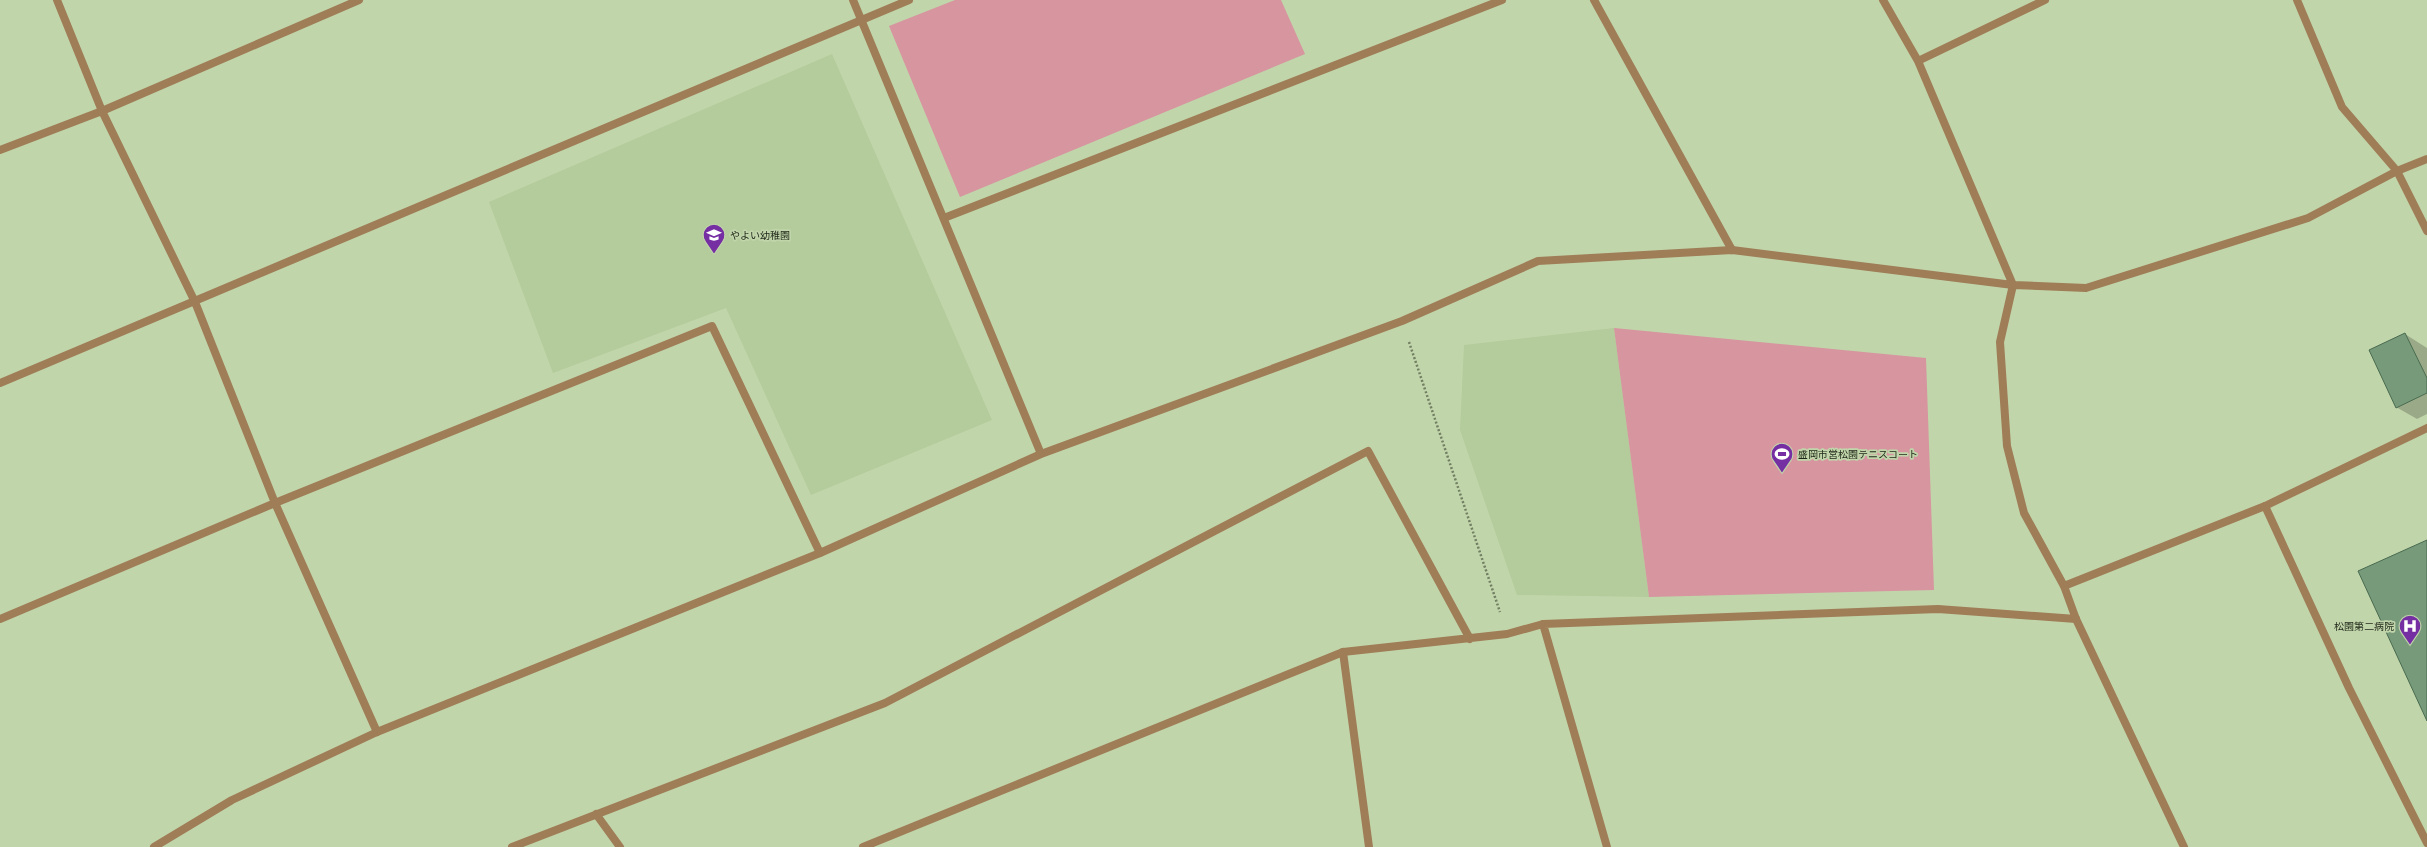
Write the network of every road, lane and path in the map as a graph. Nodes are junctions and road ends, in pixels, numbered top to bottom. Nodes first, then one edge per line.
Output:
1 (57, 0) edge
2 (359, 0) edge
3 (853, 0) edge
4 (909, 0) edge
5 (1502, 0) edge
6 (1594, 0) edge
7 (1883, 0) edge
8 (2045, 0) edge
9 (2297, 0) edge
10 (861, 19) junction
11 (1918, 61) junction
12 (102, 111) junction
13 (0, 150) edge
14 (2427, 158) edge
15 (2397, 171) junction
16 (944, 218) junction
17 (2427, 231) edge
18 (1732, 250) junction
19 (2013, 285) junction
20 (195, 302) junction
21 (1402, 321) junction
22 (0, 384) edge
23 (2427, 428) edge
24 (1041, 454) junction
25 (275, 503) junction
26 (2265, 506) junction
27 (820, 553) junction
28 (2064, 586) junction
29 (0, 619) edge
30 (2076, 619) junction
31 (1543, 624) junction
32 (1507, 634) junction
33 (1470, 639) junction
34 (1343, 652) junction
35 (378, 732) junction
36 (596, 814) junction
37 (2427, 843) edge
38 (154, 847) edge
39 (512, 847) edge
40 (620, 847) edge
41 (863, 847) edge
42 (1369, 847) edge
43 (1606, 847) edge
44 (2184, 847) edge

1 - 12 street
2 - 12 street
3 - 10 street
4 - 10 street
5 - 16 street
6 - 18 street
7 - 11 street
8 - 11 street
9 - 15 street
10 - 16 street
10 - 20 street
11 - 19 street
12 - 13 street
12 - 20 street
14 - 15 street
15 - 17 street
15 - 19 street
16 - 24 street
18 - 19 street
18 - 21 street
19 - 28 street
20 - 22 street
20 - 25 street
21 - 24 street
21 - 32 path
23 - 26 street
24 - 27 street
25 - 27 street
25 - 29 street
25 - 35 street
26 - 28 street
26 - 37 street
27 - 35 street
28 - 30 street
30 - 31 street
30 - 44 street
31 - 32 street
31 - 43 street
32 - 33 street
33 - 34 street
33 - 36 street
34 - 41 street
34 - 42 street
35 - 38 street
36 - 39 street
36 - 40 street

